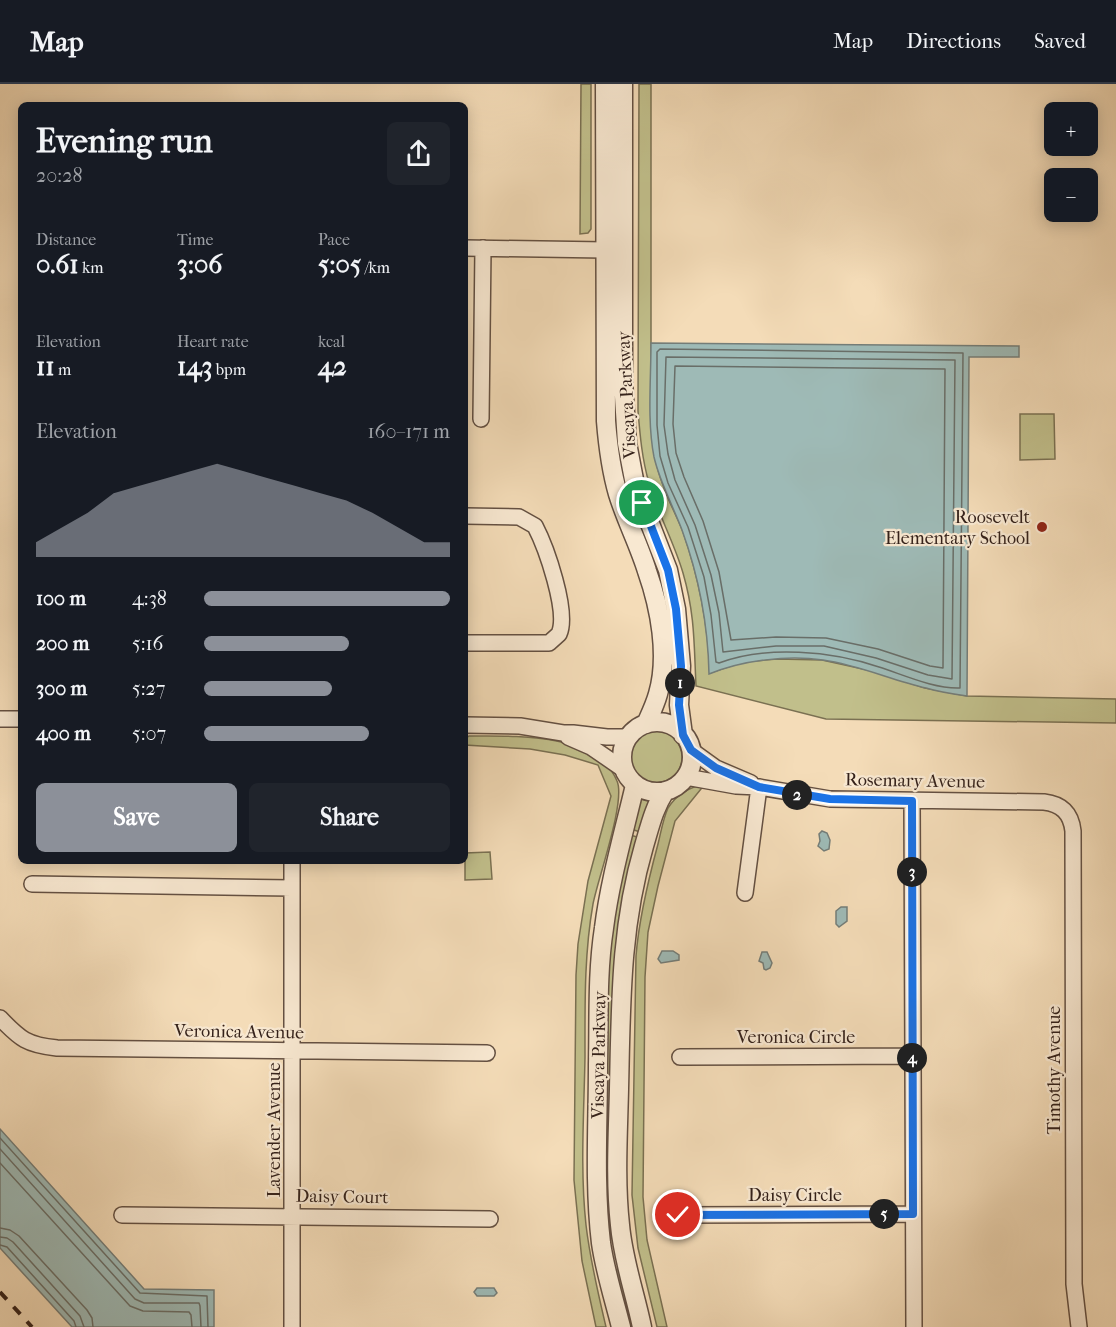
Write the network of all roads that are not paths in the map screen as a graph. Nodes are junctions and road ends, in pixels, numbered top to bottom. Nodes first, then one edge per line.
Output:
1 (605, 84) edge
2 (623, 84) edge
3 (468, 248) edge
4 (483, 248) junction
5 (605, 250) junction
6 (623, 381) junction
7 (481, 419) dead end
8 (468, 516) edge
9 (468, 643) edge
10 (0, 718) edge
11 (18, 719) edge
12 (646, 724) junction
13 (468, 725) edge
14 (563, 733) junction
15 (628, 737) junction
16 (687, 742) junction
17 (623, 769) junction
18 (686, 777) junction
19 (635, 785) junction
20 (759, 787) junction
21 (665, 791) junction
22 (912, 801) junction
23 (1068, 813) joint
24 (292, 864) edge
25 (32, 884) dead end
26 (292, 888) junction
27 (745, 893) dead end
28 (0, 1018) edge
29 (293, 1052) junction
30 (487, 1053) dead end
31 (912, 1056) junction
32 (680, 1057) dead end
33 (597, 1184) junction
34 (913, 1214) junction
35 (122, 1215) dead end
36 (678, 1215) dead end
37 (293, 1216) junction
38 (490, 1219) dead end
39 (625, 1260) junction
40 (292, 1327) edge
41 (621, 1327) edge
42 (642, 1327) edge
43 (914, 1327) edge
44 (1079, 1327) edge

1 - 5 street, Viscaya Parkway
2 - 6 street, Viscaya Parkway
3 - 4 street
4 - 5 street
4 - 7 street
5 - 6 street
5 - 12 street, Viscaya Parkway
6 - 16 street, Viscaya Parkway
8 - 9 street
10 - 11 street
12 - 15 street
12 - 16 street
13 - 14 street
14 - 15 street
14 - 17 street
15 - 17 street
16 - 18 street
16 - 20 street, Rosemary Avenue
17 - 19 street
18 - 20 street, Rosemary Avenue
18 - 21 street
19 - 21 street
19 - 33 street, Viscaya Parkway
20 - 22 street, Rosemary Avenue
20 - 27 street
21 - 39 street, Viscaya Parkway
22 - 23 street, Rosemary Avenue
22 - 31 street
23 - 44 street, Timothy Avenue
24 - 26 street, Lavender Avenue
25 - 26 street
26 - 29 street, Lavender Avenue
28 - 29 street, Veronica Avenue
29 - 30 street, Veronica Avenue
29 - 37 street, Lavender Avenue
31 - 32 street, Veronica Circle
31 - 34 street
33 - 39 street
33 - 41 street, Viscaya Parkway
34 - 36 street, Daisy Circle
34 - 43 street
35 - 37 street, Daisy Court
37 - 38 street, Daisy Court
37 - 40 street, Lavender Avenue
39 - 42 street, Viscaya Parkway

